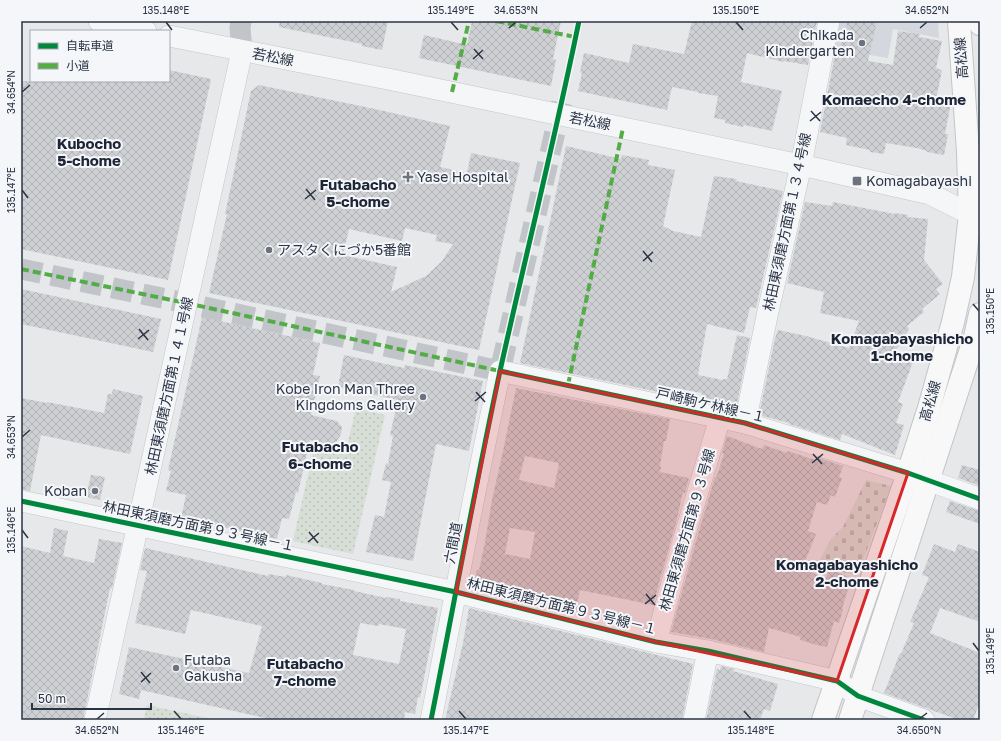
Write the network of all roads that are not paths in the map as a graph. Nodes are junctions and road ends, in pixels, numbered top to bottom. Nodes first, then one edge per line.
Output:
1 (99, 21) edge
2 (829, 21) edge
3 (959, 21) edge
4 (141, 30) edge
5 (170, 36) edge
6 (242, 51) junction
7 (801, 165) junction
8 (975, 219) edge
9 (980, 314) edge
10 (500, 371) joint
11 (720, 418) junction
12 (745, 423) junction
13 (908, 473) junction
14 (929, 481) junction
15 (980, 499) edge
16 (21, 501) edge
17 (139, 526) junction
18 (456, 592) junction
19 (656, 642) junction
20 (708, 651) junction
21 (837, 681) junction
22 (858, 696) junction
23 (95, 720) edge
24 (431, 720) edge
25 (694, 720) edge
26 (823, 720) edge
27 (850, 720) edge
28 (924, 720) edge

1 - 4 street
2 - 7 street, 林田東須磨方面第１３４号線
3 - 8 main road, 高松線
5 - 6 street, 若松線
6 - 7 street, 若松線
6 - 17 street, 林田東須磨方面第１４１号線
7 - 8 street, 若松線
7 - 12 street, 林田東須磨方面第１３４号線
8 - 13 main road, 高松線
9 - 14 main road, 高松線
10 - 11 street, 戸崎駒ケ林線－１
10 - 18 street, 六間道
11 - 12 street, 戸崎駒ケ林線－１
11 - 19 street, 林田東須磨方面第９３号線
12 - 13 street, 戸崎駒ケ林線－１
13 - 14 street, 戸崎駒ケ林線－１
13 - 21 main road, 高松線
14 - 15 street, 戸崎駒ケ林線－１
14 - 22 main road, 高松線
16 - 17 street, 林田東須磨方面第９３号線－１
17 - 18 street, 林田東須磨方面第９３号線－１
17 - 23 street, 林田東須磨方面第１４１号線
18 - 19 street, 林田東須磨方面第９３号線－１
18 - 24 street, 六間道
19 - 20 street, 林田東須磨方面第９３号線－１
20 - 21 street, 林田東須磨方面第９３号線－１
20 - 25 street
21 - 22 street, 林田東須磨方面第９３号線－１
21 - 26 main road, 高松線
22 - 27 main road, 高松線
22 - 28 street, 林田東須磨方面第９３号線－１

